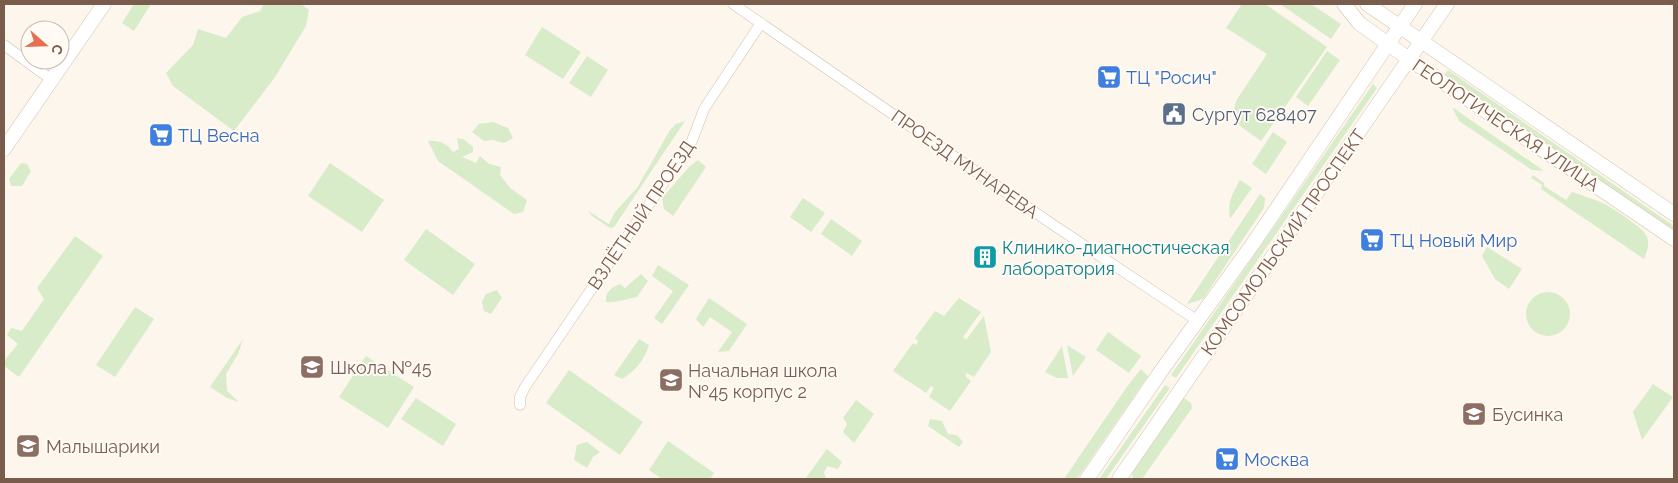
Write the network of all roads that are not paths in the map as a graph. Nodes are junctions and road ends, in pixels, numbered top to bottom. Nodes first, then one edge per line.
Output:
1 (104, 4) edge
2 (733, 4) edge
3 (1344, 4) edge
4 (1367, 4) edge
5 (1415, 4) edge
6 (1447, 4) edge
7 (761, 23) junction
8 (1400, 25) junction
9 (1422, 41) junction
10 (1388, 44) junction
11 (4, 45) edge
12 (1409, 59) junction
13 (52, 80) junction
14 (4, 149) edge
15 (1674, 214) edge
16 (1674, 239) edge
17 (1198, 321) junction
18 (520, 405) dead end
19 (1087, 479) edge
20 (1119, 479) edge

1 - 13 main road
2 - 7 street, ПРОЕЗД МУНАРЕВА
3 - 10 main road, ГЕОЛОГИЧЕСКАЯ УЛИЦА
4 - 8 main road, ГЕОЛОГИЧЕСКАЯ УЛИЦА
5 - 8 main road, КОМСОМОЛЬСКИЙ ПРОСПЕКТ
6 - 9 main road, КОМСОМОЛЬСКИЙ ПРОСПЕКТ
7 - 17 street, ПРОЕЗД МУНАРЕВА
7 - 18 street, ВЗЛЁТНЫЙ ПРОЕЗД
8 - 9 main road, ГЕОЛОГИЧЕСКАЯ УЛИЦА
8 - 10 main road, КОМСОМОЛЬСКИЙ ПРОСПЕКТ
9 - 12 main road, КОМСОМОЛЬСКИЙ ПРОСПЕКТ
9 - 15 main road, ГЕОЛОГИЧЕСКАЯ УЛИЦА
10 - 12 main road, ГЕОЛОГИЧЕСКАЯ УЛИЦА
10 - 17 main road, КОМСОМОЛЬСКИЙ ПРОСПЕКТ
11 - 13 street
12 - 16 main road, ГЕОЛОГИЧЕСКАЯ УЛИЦА
12 - 20 main road, КОМСОМОЛЬСКИЙ ПРОСПЕКТ
13 - 14 main road
17 - 19 main road, КОМСОМОЛЬСКИЙ ПРОСПЕКТ

